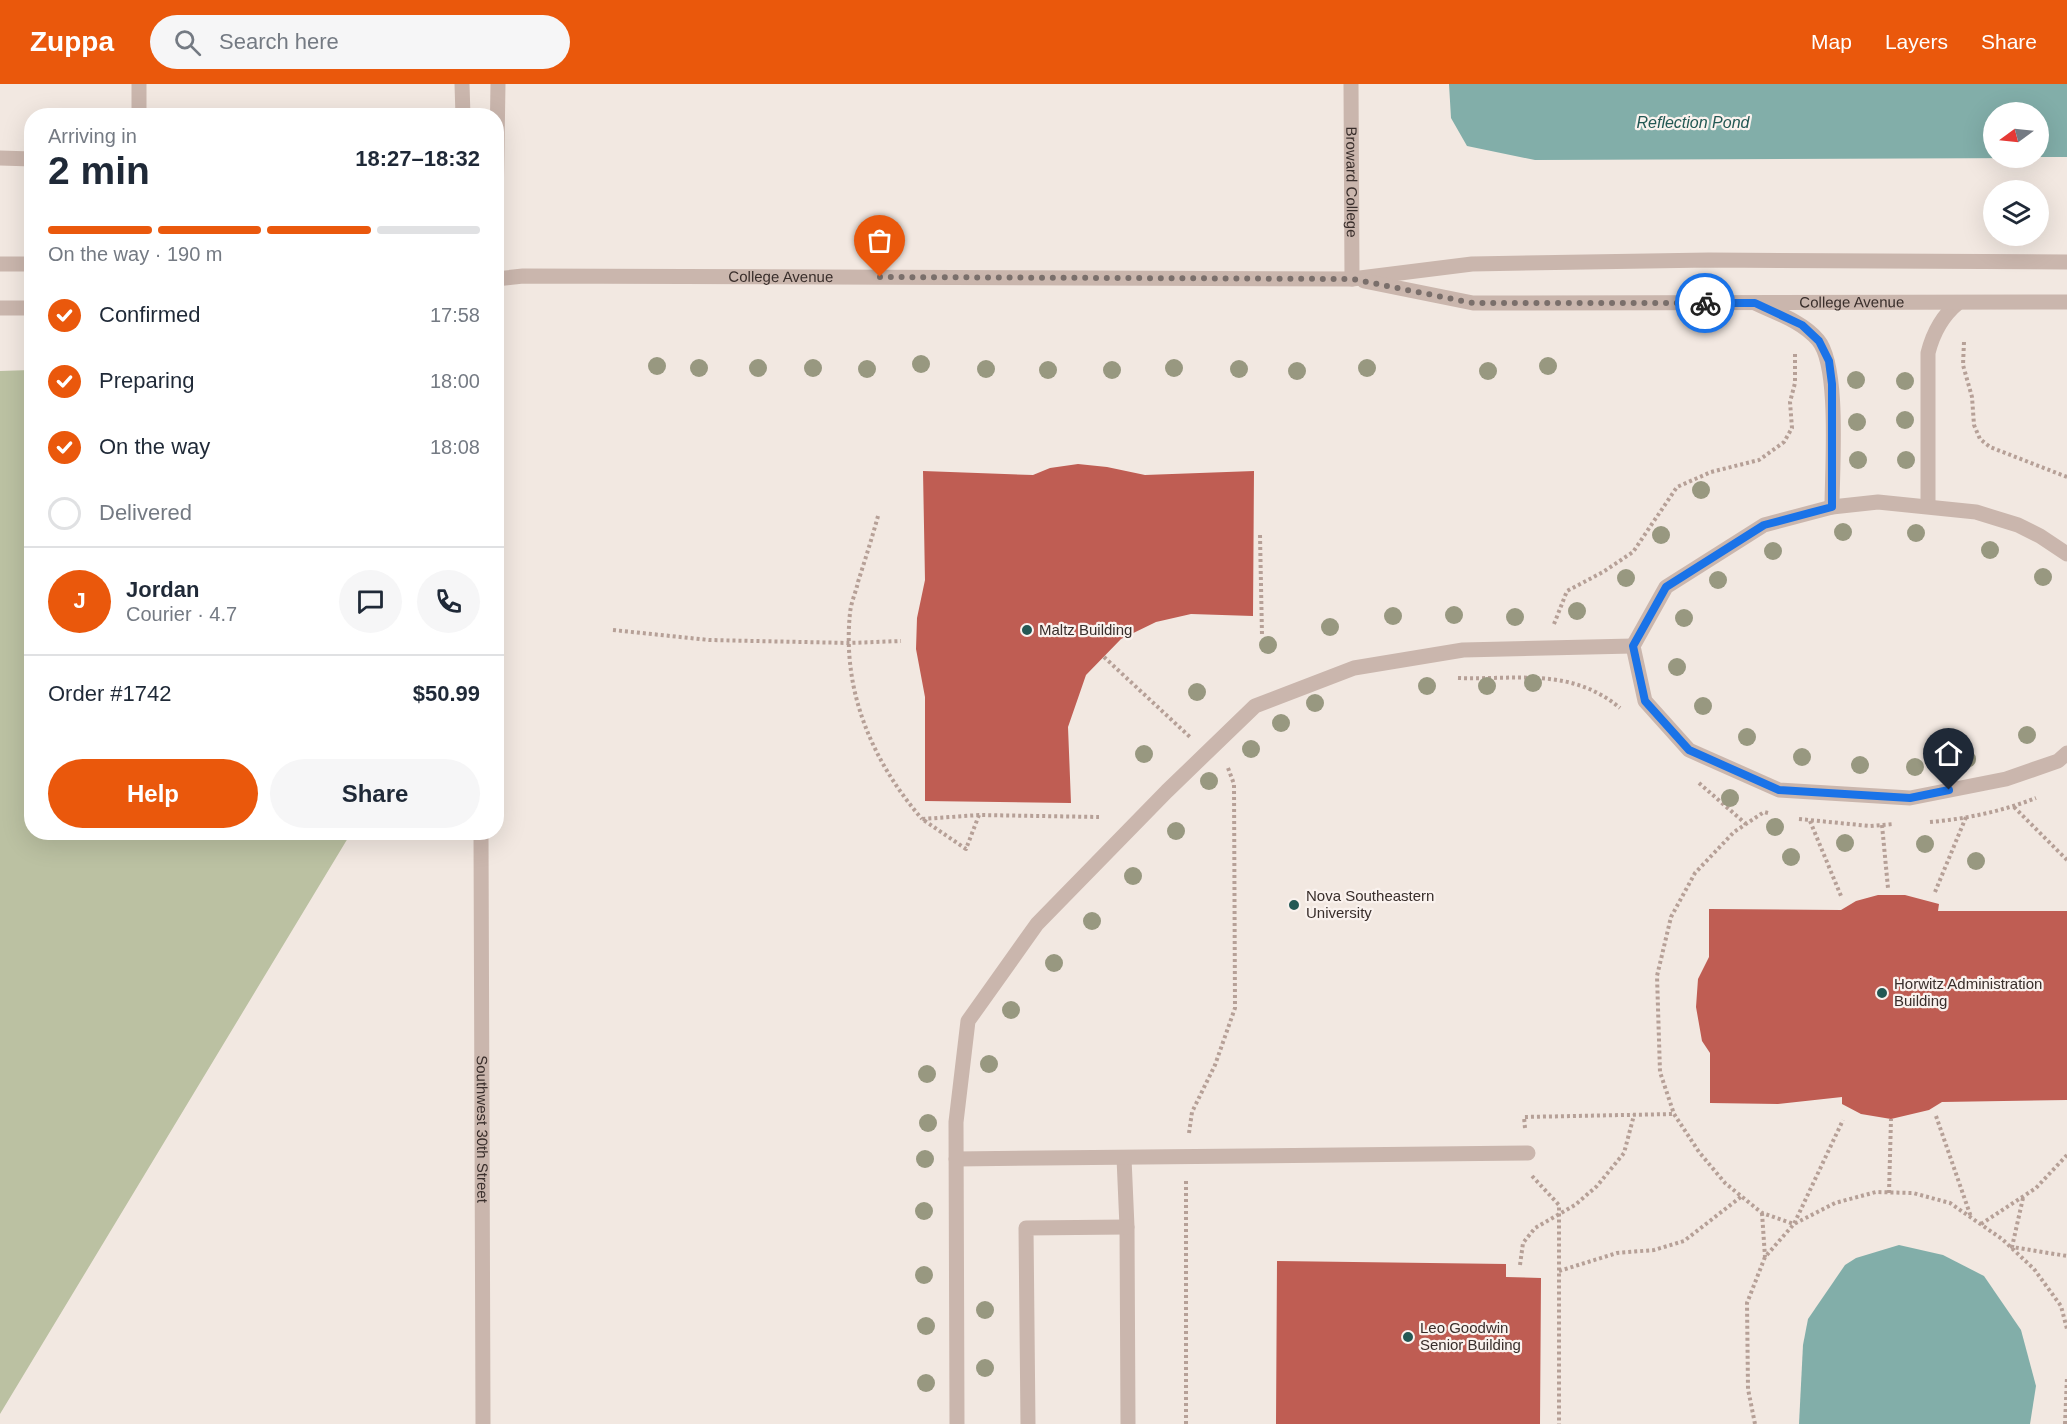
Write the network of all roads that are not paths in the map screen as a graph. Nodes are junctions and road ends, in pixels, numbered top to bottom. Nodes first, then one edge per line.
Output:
1 (139, 84) edge
2 (462, 84) edge
3 (498, 84) edge
4 (1351, 84) edge
5 (139, 108) edge
6 (463, 108) edge
7 (498, 108) edge
8 (0, 158) edge
9 (24, 159) edge
10 (2067, 262) edge
11 (0, 264) edge
12 (24, 264) edge
13 (504, 278) edge
14 (1352, 279) junction
15 (2067, 302) edge
16 (1755, 303) junction
17 (1958, 303) junction
18 (0, 308) edge
19 (24, 308) edge
20 (1928, 506) junction
21 (1832, 507) junction
22 (2067, 554) edge
23 (1633, 646) junction
24 (2067, 753) edge
25 (481, 840) edge
26 (1528, 1153) road end
27 (1125, 1158) junction
28 (956, 1159) junction
29 (1127, 1227) junction
30 (483, 1424) edge
31 (957, 1424) edge
32 (1028, 1424) edge
33 (1128, 1424) edge

1 - 5 street
2 - 6 street
3 - 7 street
4 - 14 street, Broward College
8 - 9 street
10 - 14 street, College Avenue
11 - 12 street
13 - 14 street, College Avenue
14 - 16 street, College Avenue
15 - 17 street, College Avenue
16 - 17 street, College Avenue
16 - 21 street
17 - 20 street
18 - 19 street
20 - 21 street
20 - 22 street
21 - 23 street
23 - 24 street
23 - 28 street
25 - 30 street, Southwest 30th Street
26 - 27 street
27 - 28 street
27 - 29 street
28 - 31 street
29 - 32 street
29 - 33 street

